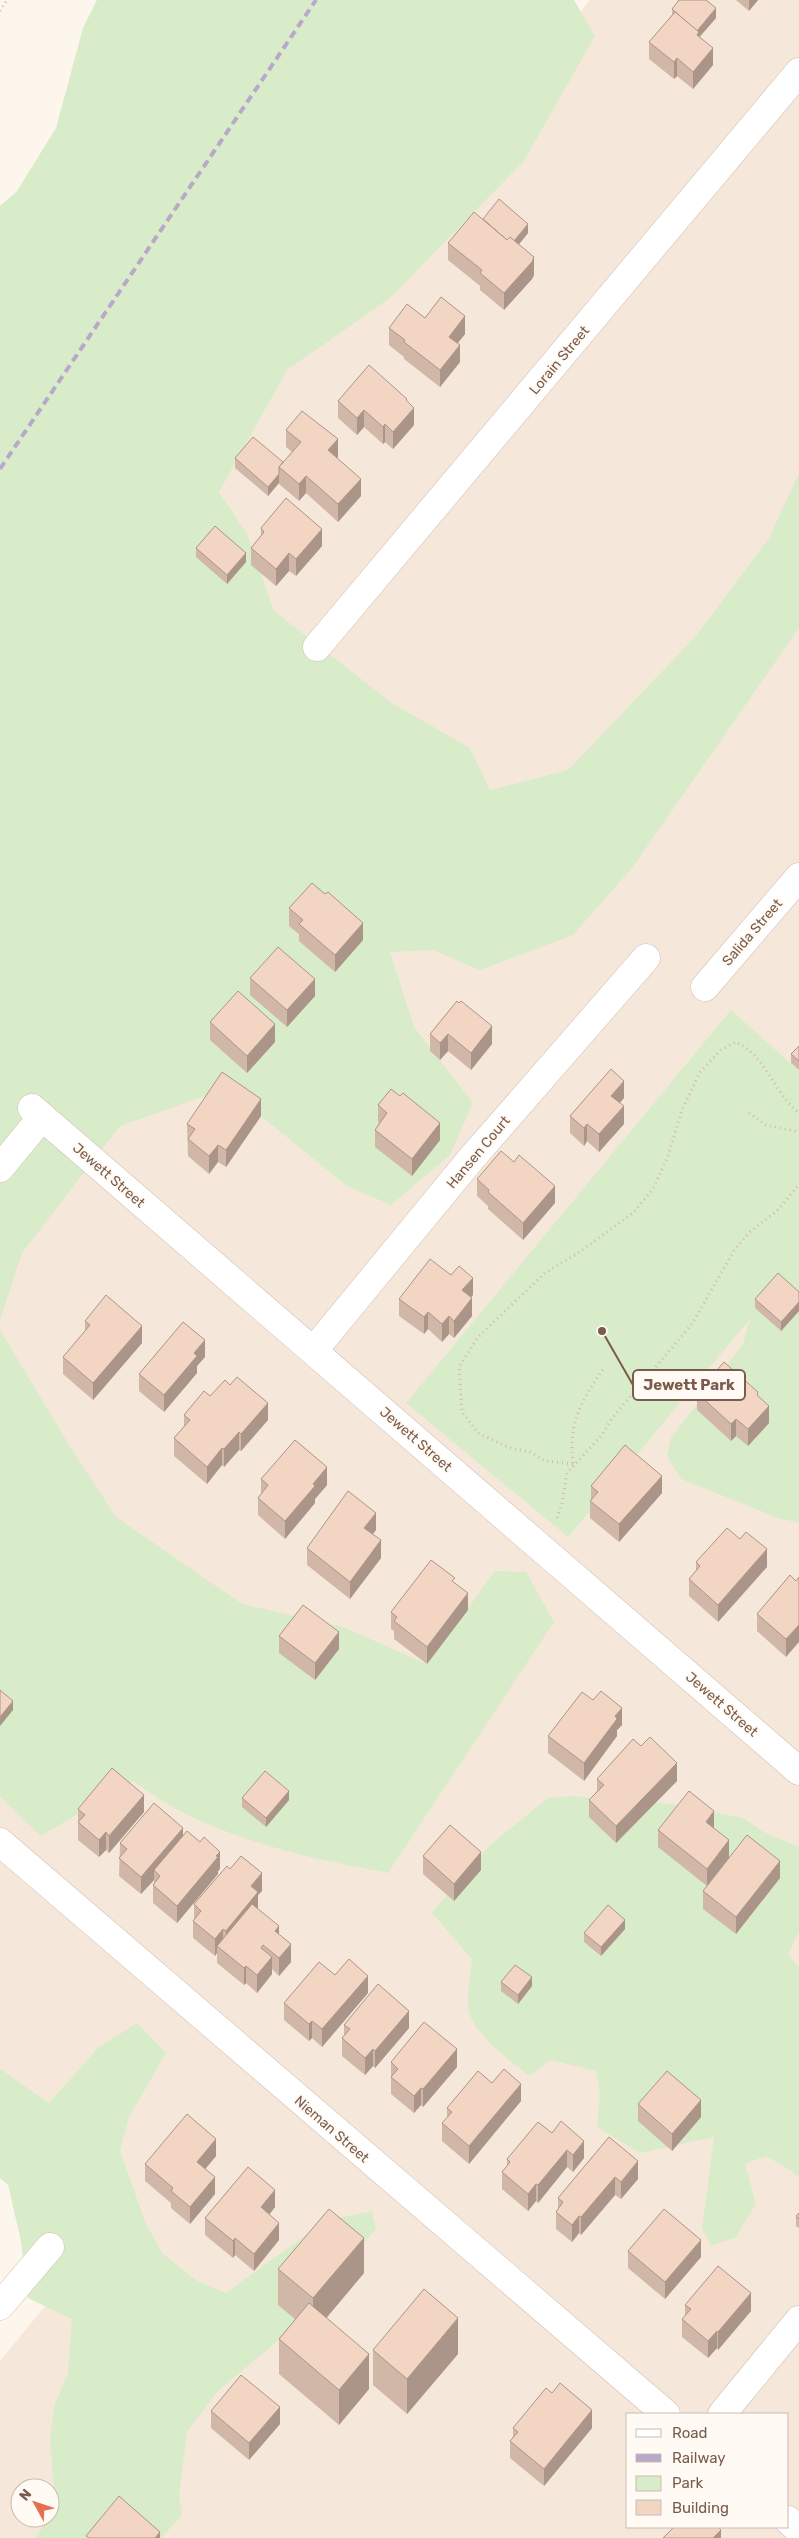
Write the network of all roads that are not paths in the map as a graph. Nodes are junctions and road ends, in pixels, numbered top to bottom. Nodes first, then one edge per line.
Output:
1 (799, 72) edge
2 (317, 647) dead end
3 (799, 877) edge
4 (646, 958) dead end
5 (705, 987) dead end
6 (0, 1168) edge
7 (314, 1350) junction
8 (799, 1771) edge
9 (0, 1842) edge
10 (50, 2247) dead end
11 (0, 2306) edge
12 (799, 2320) edge
13 (665, 2413) edge
14 (723, 2413) edge
15 (789, 2521) edge
16 (799, 2530) edge

1 - 2 street, Lorain Street
3 - 5 street, Salida Street
4 - 7 street, Hansen Court
6 - 7 street, Jewett Street
7 - 8 street, Jewett Street
9 - 13 street, Nieman Street
10 - 11 street
12 - 14 street
15 - 16 street

